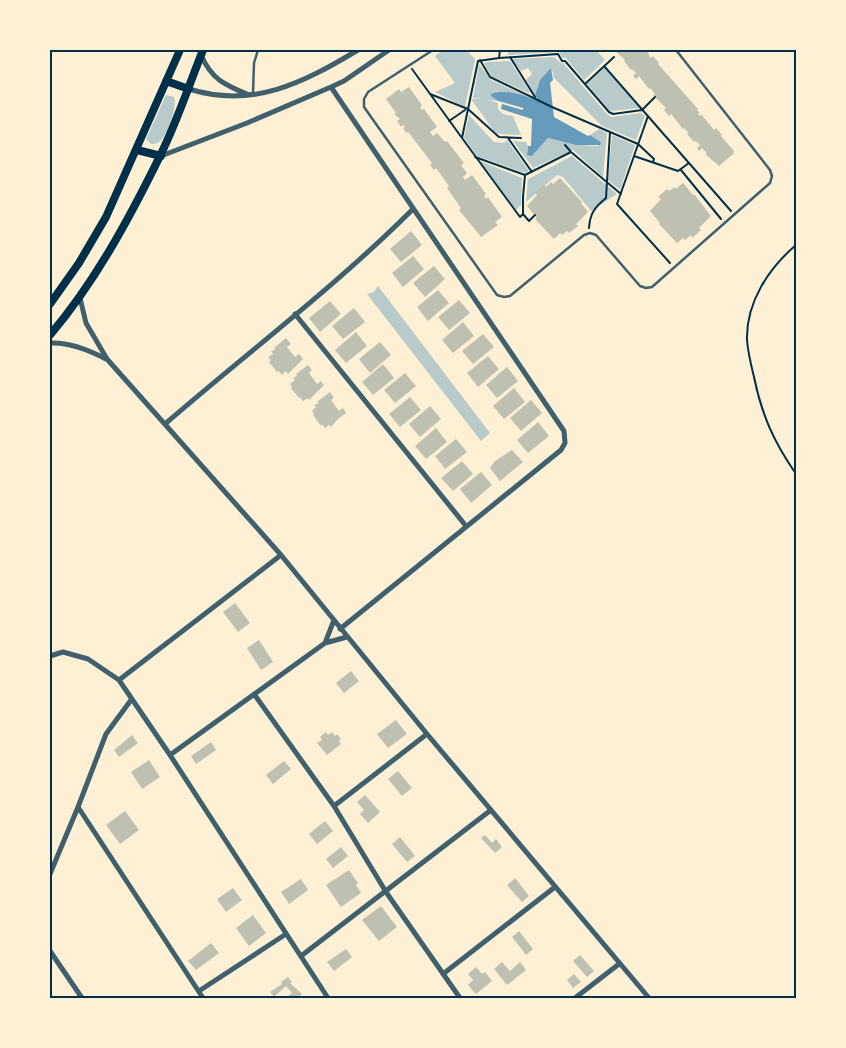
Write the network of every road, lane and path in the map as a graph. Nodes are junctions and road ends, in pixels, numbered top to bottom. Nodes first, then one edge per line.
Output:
1 (180, 50) edge
2 (258, 50) edge
3 (358, 50) edge
4 (389, 50) edge
5 (433, 50) edge
6 (500, 50) edge
7 (676, 50) edge
8 (202, 52) edge
9 (510, 57) junction
10 (614, 57) dead end
11 (498, 58) junction
12 (480, 60) junction
13 (410, 65) junction
14 (604, 66) junction
15 (166, 81) junction
16 (584, 84) junction
17 (330, 87) junction
18 (189, 89) junction
19 (430, 94) junction
20 (251, 95) junction
21 (655, 97) dead end
22 (536, 99) junction
23 (466, 110) junction
24 (642, 110) junction
25 (648, 116) junction
26 (449, 121) junction
27 (610, 132) junction
28 (462, 138) junction
29 (508, 138) junction
30 (521, 138) dead end
31 (638, 144) junction
32 (565, 145) dead end
33 (137, 150) junction
34 (571, 152) junction
35 (161, 156) junction
36 (634, 156) junction
37 (476, 157) junction
38 (653, 162) junction
39 (689, 163) junction
40 (681, 170) junction
41 (532, 172) junction
42 (525, 175) junction
43 (606, 181) junction
44 (621, 194) junction
45 (413, 208) junction
46 (524, 214) junction
47 (535, 215) dead end
48 (734, 215) junction
49 (725, 224) junction
50 (588, 233) junction
51 (796, 244) edge
52 (674, 267) junction
53 (80, 298) junction
54 (50, 304) edge
55 (295, 314) junction
56 (50, 335) edge
57 (50, 343) edge
58 (107, 359) junction
59 (165, 424) junction
60 (796, 474) edge
61 (466, 526) junction
62 (280, 555) junction
63 (334, 620) junction
64 (340, 629) junction
65 (347, 637) junction
66 (325, 643) junction
67 (50, 656) edge
68 (119, 680) junction
69 (254, 694) junction
70 (131, 700) junction
71 (427, 734) junction
72 (170, 755) junction
73 (334, 806) junction
74 (78, 807) junction
75 (491, 810) junction
76 (50, 874) edge
77 (555, 887) junction
78 (386, 892) junction
79 (286, 934) junction
80 (50, 951) edge
81 (300, 956) junction
82 (619, 964) junction
83 (444, 974) junction
84 (198, 991) junction
85 (82, 998) edge
86 (203, 998) edge
87 (328, 998) edge
88 (460, 998) edge
89 (575, 998) edge
90 (649, 998) edge

1 - 15 main road
2 - 20 lane
3 - 20 street
4 - 17 street
5 - 13 lane
6 - 11 path
7 - 48 lane
8 - 18 main road
8 - 20 street
9 - 11 path
9 - 16 path
9 - 22 path
10 - 14 path
11 - 12 path
12 - 22 path
12 - 23 path
13 - 19 path
13 - 50 lane
14 - 16 path
14 - 24 path
15 - 18 main road
15 - 33 main road
16 - 24 path
17 - 35 street
17 - 45 street
18 - 20 street
18 - 35 main road
19 - 23 path
19 - 26 path
21 - 24 path
22 - 27 path
23 - 26 path
23 - 28 path
23 - 29 path
24 - 25 path
25 - 31 path
25 - 39 path
26 - 28 path
27 - 31 path
27 - 43 path
28 - 37 path
29 - 30 path
29 - 41 path
31 - 36 path
31 - 38 path
32 - 34 path
33 - 35 main road
33 - 54 main road
34 - 41 path
34 - 43 path
35 - 53 main road
36 - 38 path
36 - 44 path
37 - 42 path
37 - 46 path
38 - 40 path
39 - 40 path
39 - 48 path
40 - 49 path
41 - 42 path
42 - 46 path
43 - 44 path
43 - 50 path
44 - 52 path
45 - 55 street
45 - 61 street
46 - 47 path
48 - 49 lane
49 - 52 lane
50 - 52 lane
51 - 60 path
53 - 56 main road
53 - 58 street
55 - 59 street
55 - 61 street
57 - 58 street
58 - 59 street
59 - 62 street
61 - 64 street
62 - 63 street
62 - 68 street
63 - 64 street
63 - 66 street
64 - 65 street
65 - 66 street
65 - 71 street
66 - 69 street
67 - 68 street
68 - 70 street
69 - 72 street
69 - 73 street
70 - 72 street
70 - 74 street
71 - 73 street
71 - 75 street
72 - 79 street
73 - 78 street
74 - 76 street
74 - 84 street
75 - 77 street
75 - 78 street
77 - 82 street
77 - 83 street
78 - 81 street
78 - 83 street
79 - 81 street
79 - 84 street
80 - 85 street
81 - 87 street
82 - 89 street
82 - 90 street
83 - 88 street
84 - 86 street

